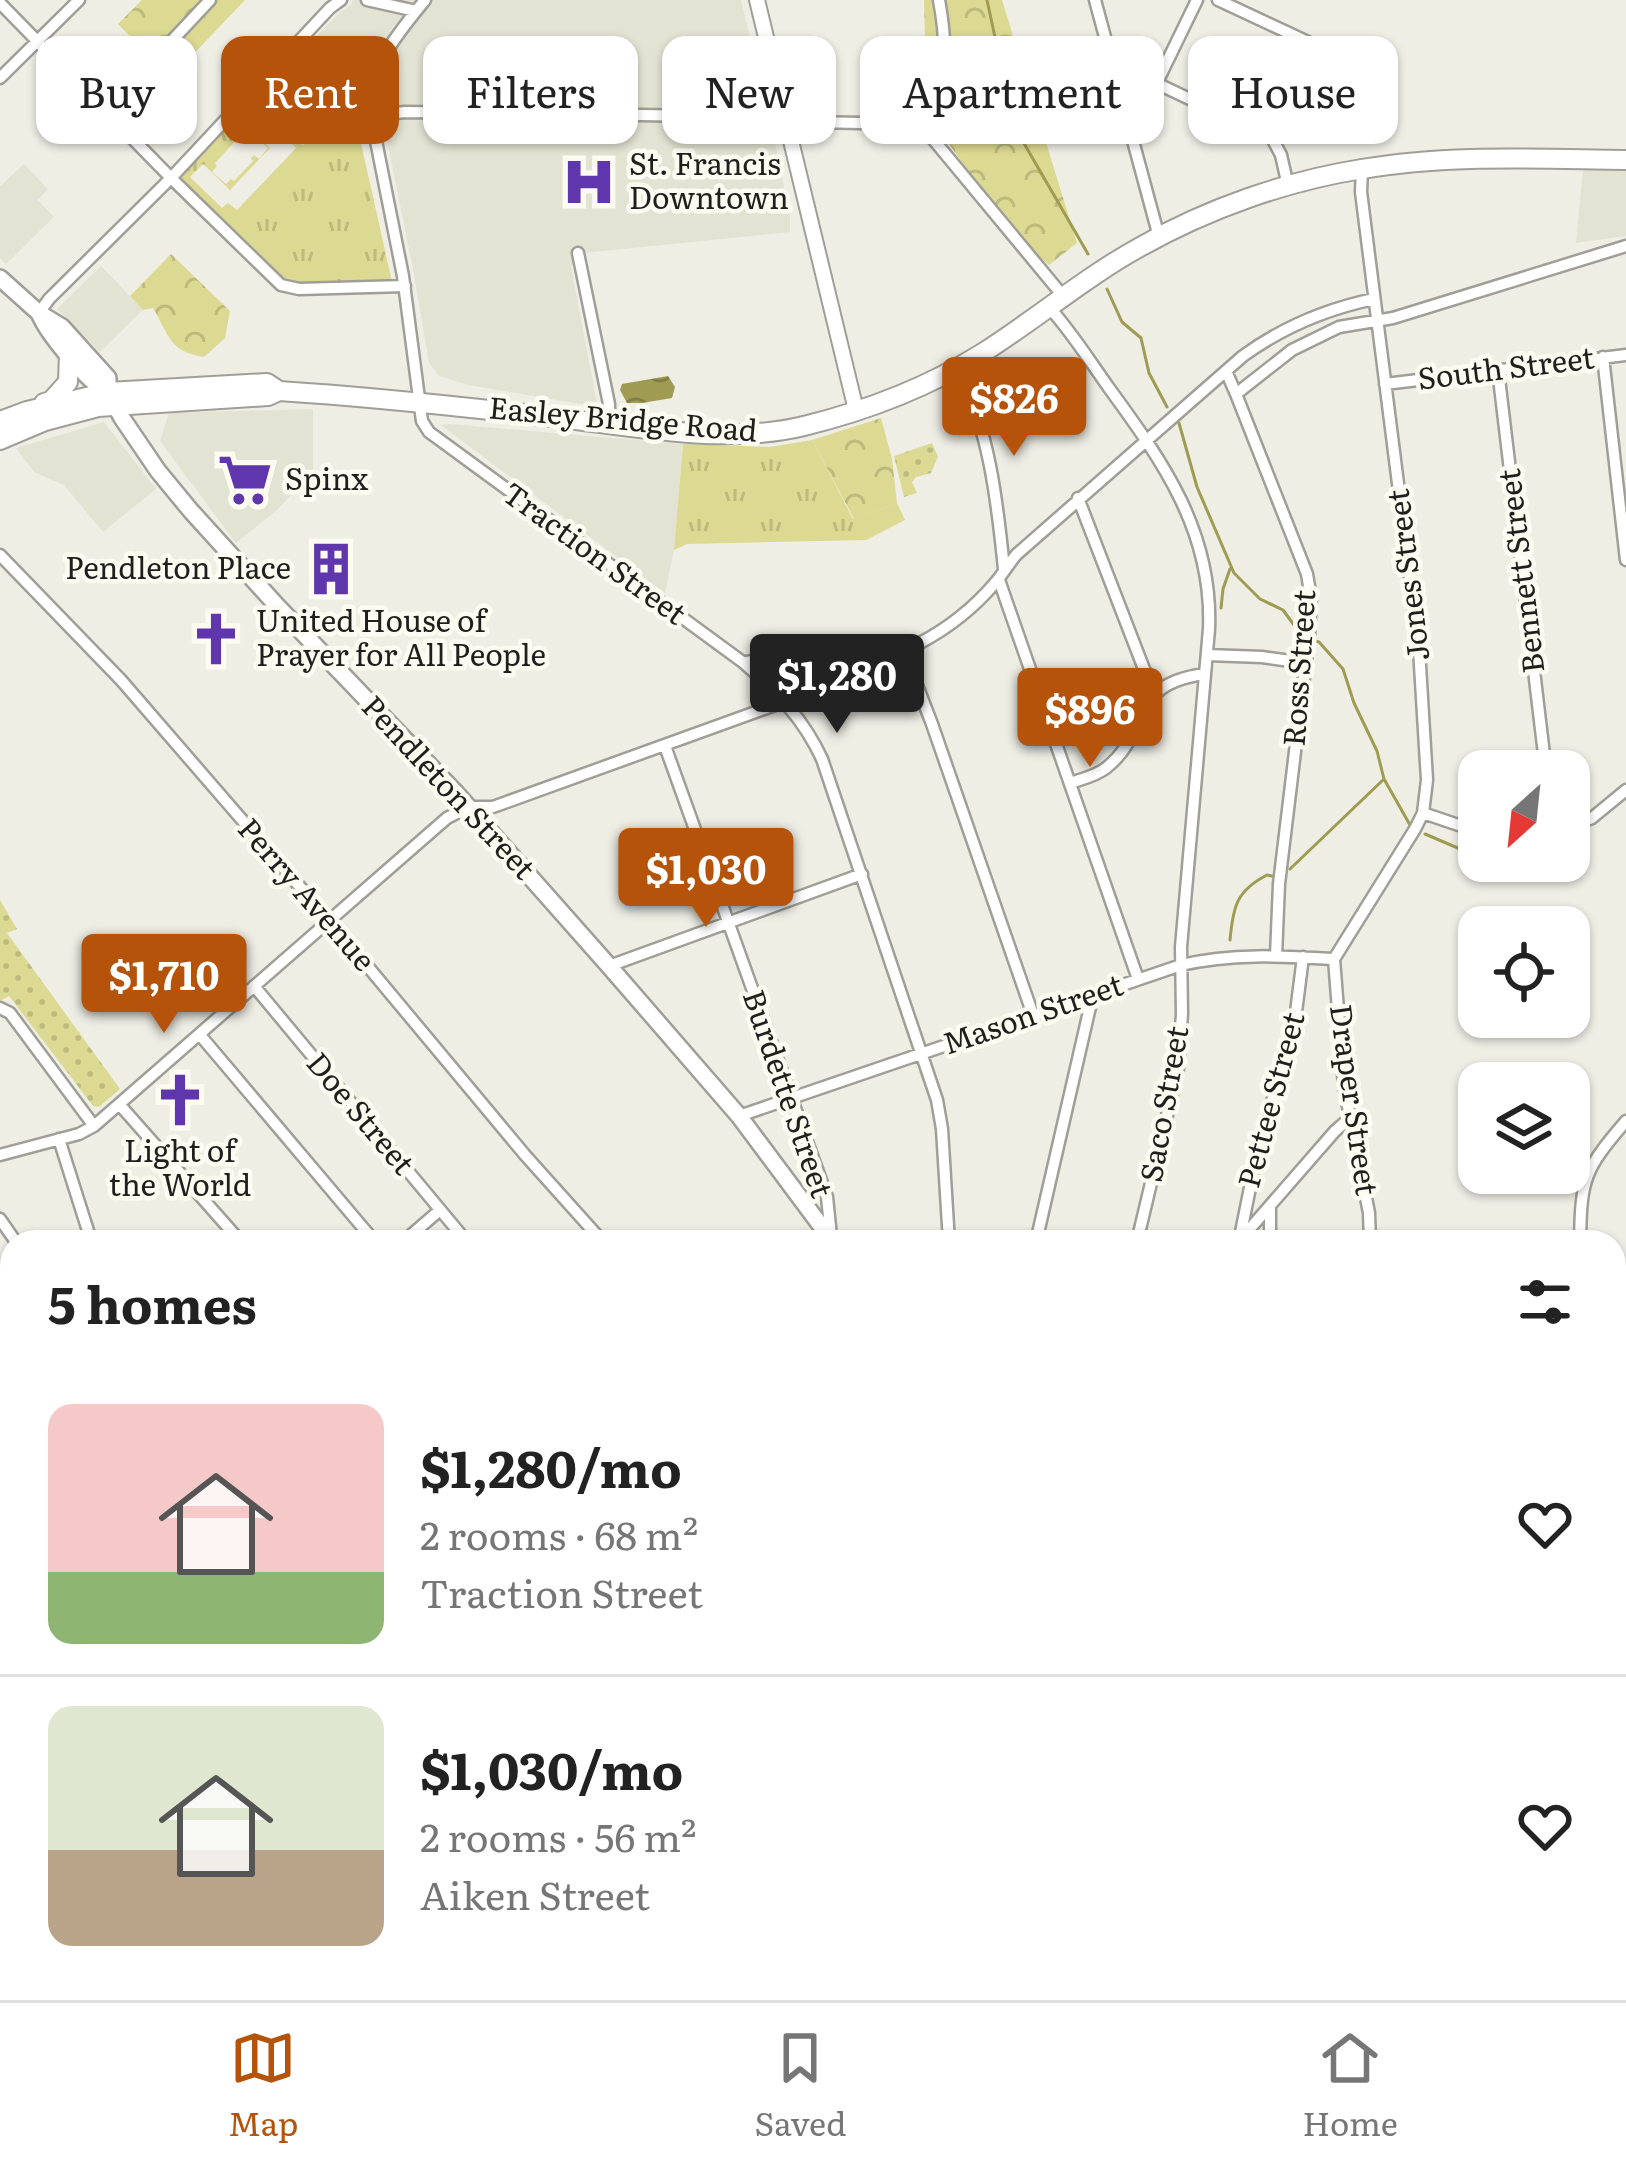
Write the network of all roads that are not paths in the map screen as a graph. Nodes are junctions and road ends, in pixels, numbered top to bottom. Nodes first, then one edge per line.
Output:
1 (79, 0) edge
2 (210, 0) edge
3 (341, 0) edge
4 (367, 0) edge
5 (425, 0) edge
6 (758, 0) edge
7 (938, 0) edge
8 (1096, 0) edge
9 (1197, 0) edge
10 (1218, 0) edge
11 (0, 3) edge
12 (416, 11) junction
13 (42, 36) edge
14 (176, 36) edge
15 (397, 36) edge
16 (766, 36) edge
17 (943, 36) edge
18 (1105, 36) edge
19 (1295, 36) edge
20 (36, 40) edge
21 (36, 42) edge
22 (1164, 71) edge
23 (0, 78) edge
24 (639, 116) dead end
25 (662, 116) edge
26 (138, 144) edge
27 (375, 144) edge
28 (792, 144) edge
29 (936, 144) edge
30 (1133, 144) edge
31 (1275, 144) edge
32 (1626, 160) edge
33 (1362, 169) junction
34 (171, 178) junction
35 (1288, 186) junction
36 (1159, 237) junction
37 (1626, 246) edge
38 (578, 253) dead end
39 (0, 278) edge
40 (405, 286) junction
41 (1374, 298) junction
42 (1055, 301) junction
43 (39, 313) junction
44 (1377, 320) junction
45 (69, 353) junction
46 (1626, 355) edge
47 (1603, 357) junction
48 (958, 368) junction
49 (1226, 370) junction
50 (1498, 370) junction
51 (1385, 384) junction
52 (1236, 394) junction
53 (111, 399) junction
54 (420, 402) junction
55 (856, 410) junction
56 (27, 411) junction
57 (0, 421) edge
58 (609, 424) junction
59 (1145, 439) junction
60 (0, 440) edge
61 (1078, 498) junction
62 (0, 555) edge
63 (1626, 560) edge
64 (1002, 574) junction
65 (900, 654) junction
66 (1207, 655) junction
67 (744, 663) junction
68 (1304, 663) junction
69 (1205, 674) junction
70 (1156, 691) junction
71 (786, 701) junction
72 (664, 746) junction
73 (1543, 750) edge
74 (1070, 784) junction
75 (1626, 790) edge
76 (468, 808) junction
77 (1423, 813) junction
78 (1590, 819) edge
79 (1458, 825) edge
80 (862, 874) junction
81 (330, 922) junction
82 (728, 922) junction
83 (1276, 956) junction
84 (1303, 957) junction
85 (1334, 959) junction
86 (1181, 965) junction
87 (609, 966) junction
88 (1138, 979) junction
89 (254, 986) junction
90 (1093, 994) junction
91 (0, 1008) edge
92 (1033, 1015) junction
93 (200, 1034) junction
94 (922, 1053) junction
95 (791, 1097) junction
96 (119, 1104) junction
97 (740, 1116) junction
98 (1349, 1118) junction
99 (1626, 1121) edge
100 (94, 1126) junction
101 (59, 1139) junction
102 (0, 1154) edge
103 (1270, 1209) junction
104 (440, 1210) junction
105 (87, 1230) edge
106 (231, 1230) edge
107 (365, 1230) edge
108 (417, 1230) edge
109 (457, 1230) edge
110 (592, 1230) edge
111 (823, 1230) edge
112 (830, 1230) edge
113 (948, 1230) edge
114 (1039, 1230) edge
115 (1140, 1230) edge
116 (1239, 1230) edge
117 (1250, 1230) edge
118 (1270, 1230) edge
119 (1370, 1230) edge
120 (1581, 1230) edge

1 - 13 street
2 - 14 street
3 - 34 street
4 - 12 street
5 - 12 street
6 - 16 street
7 - 17 street
8 - 18 street
9 - 22 street
10 - 19 street
11 - 20 street
12 - 15 street
21 - 23 street
24 - 25 street
26 - 34 street
27 - 40 street
28 - 55 street
29 - 42 street, Saco Street
30 - 36 street
31 - 35 street
32 - 33 highway, Easley Bridge Road
33 - 35 highway, Easley Bridge Road
33 - 41 street, Jones Street
34 - 40 street
34 - 43 street
35 - 36 highway, Easley Bridge Road
36 - 42 highway, Easley Bridge Road
37 - 44 street
38 - 58 street
39 - 43 main road, Pendleton Street
40 - 54 street
41 - 44 street, Jones Street
41 - 49 street
42 - 48 highway, Easley Bridge Road
42 - 59 street, Saco Street
43 - 45 main road, Pendleton Street
43 - 53 main road, Pendleton Street
44 - 51 street, Jones Street
44 - 52 street
45 - 53 main road, Pendleton Street
45 - 56 highway
46 - 47 street, South Street
47 - 50 street, South Street
47 - 63 street
48 - 55 highway, Easley Bridge Road
48 - 64 street
49 - 52 street, Ross Street
49 - 59 street
50 - 51 street, South Street
50 - 73 street, Bennett Street
51 - 77 street, Jones Street
52 - 68 street, Ross Street
53 - 54 highway, Easley Bridge Road
53 - 56 highway
53 - 60 highway
53 - 76 main road, Pendleton Street
54 - 58 highway, Easley Bridge Road
54 - 67 street, Traction Street
55 - 58 highway, Easley Bridge Road
56 - 57 highway
59 - 61 street
59 - 66 street, Saco Street
61 - 64 street
61 - 70 street
62 - 81 street, Perry Avenue
64 - 65 street
64 - 74 street
65 - 67 street
65 - 92 street
66 - 68 street
66 - 69 street, Saco Street
67 - 71 street, Traction Street
68 - 83 street, Ross Street
69 - 70 street
69 - 86 street, Saco Street
70 - 74 street
71 - 72 street
71 - 80 street, Traction Street
72 - 76 street
72 - 82 street, Burdette Street
74 - 88 street
75 - 78 street
76 - 81 street
76 - 87 main road, Pendleton Street
77 - 79 street
77 - 85 street, Jones Street
80 - 82 street
80 - 94 street, Traction Street
81 - 89 street
81 - 110 street, Perry Avenue
82 - 87 street
82 - 95 street, Burdette Street
83 - 84 street, Mason Street
83 - 86 street, Mason Street
84 - 85 street, Mason Street
84 - 116 street, Pettee Street
85 - 98 street, Draper Street
86 - 88 street, Mason Street
86 - 115 street, Saco Street
87 - 97 main road, Pendleton Street
88 - 90 street, Mason Street
89 - 93 street
89 - 104 street, Doe Street
90 - 92 street, Mason Street
90 - 114 street
91 - 100 street
92 - 94 street, Mason Street
93 - 96 street
93 - 107 street
94 - 95 street, Mason Street
94 - 113 street, Traction Street
95 - 97 street, Mason Street
95 - 112 street, Burdette Street
96 - 100 street
96 - 106 street
97 - 111 main road, Pendleton Street
98 - 103 street
98 - 119 street, Draper Street
99 - 120 street
100 - 101 street
101 - 102 street
101 - 105 street
103 - 117 street
103 - 118 street
104 - 108 street
104 - 109 street, Doe Street

